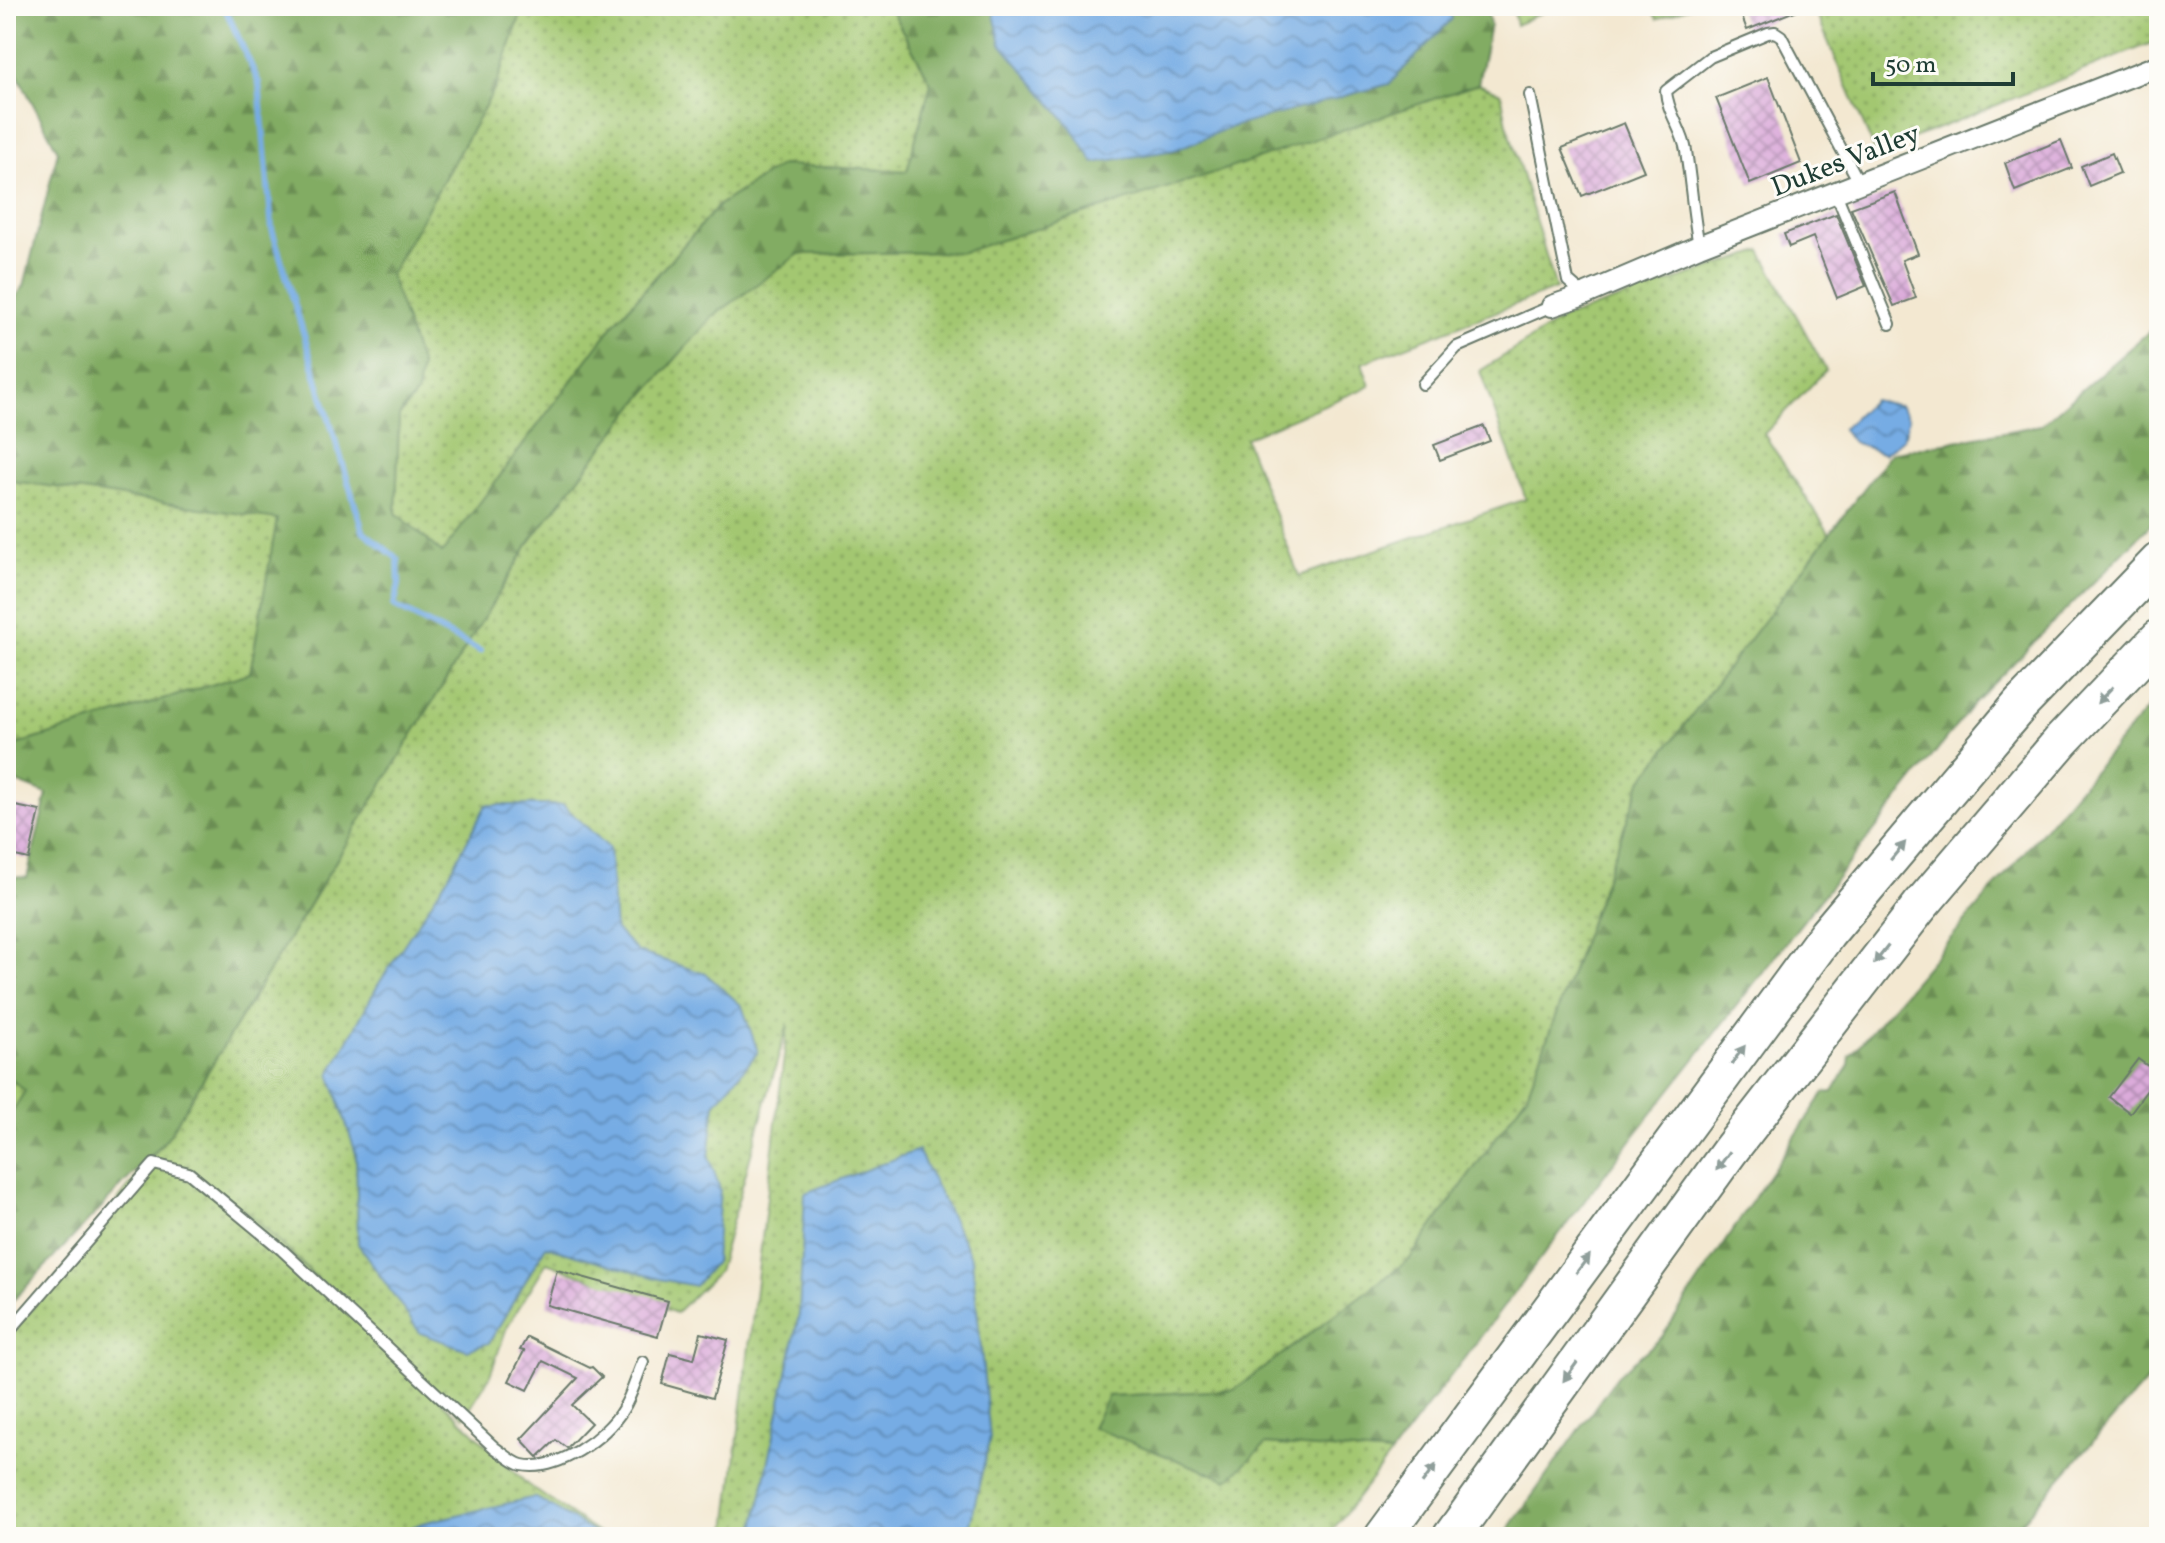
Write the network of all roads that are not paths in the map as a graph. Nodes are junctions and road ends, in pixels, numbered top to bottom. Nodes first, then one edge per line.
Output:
1 (2159, 65) edge
2 (1530, 95) dead end
3 (1860, 184) junction
4 (1836, 193) junction
5 (1699, 246) junction
6 (1584, 295) junction
7 (1552, 306) joint
8 (1890, 324) dead end
9 (1423, 384) dead end
10 (2159, 561) edge
11 (2159, 638) edge
12 (6, 1335) edge
13 (643, 1362) dead end
14 (1383, 1537) edge
15 (1451, 1537) edge

1 - 3 street, Dukes Valley
2 - 6 lane
3 - 4 street, Dukes Valley
3 - 5 lane
4 - 5 street, Dukes Valley
4 - 8 lane
5 - 6 street, Dukes Valley
6 - 7 street, Dukes Valley
7 - 9 lane
14 -> 10 highway
11 -> 15 highway
12 - 13 lane

